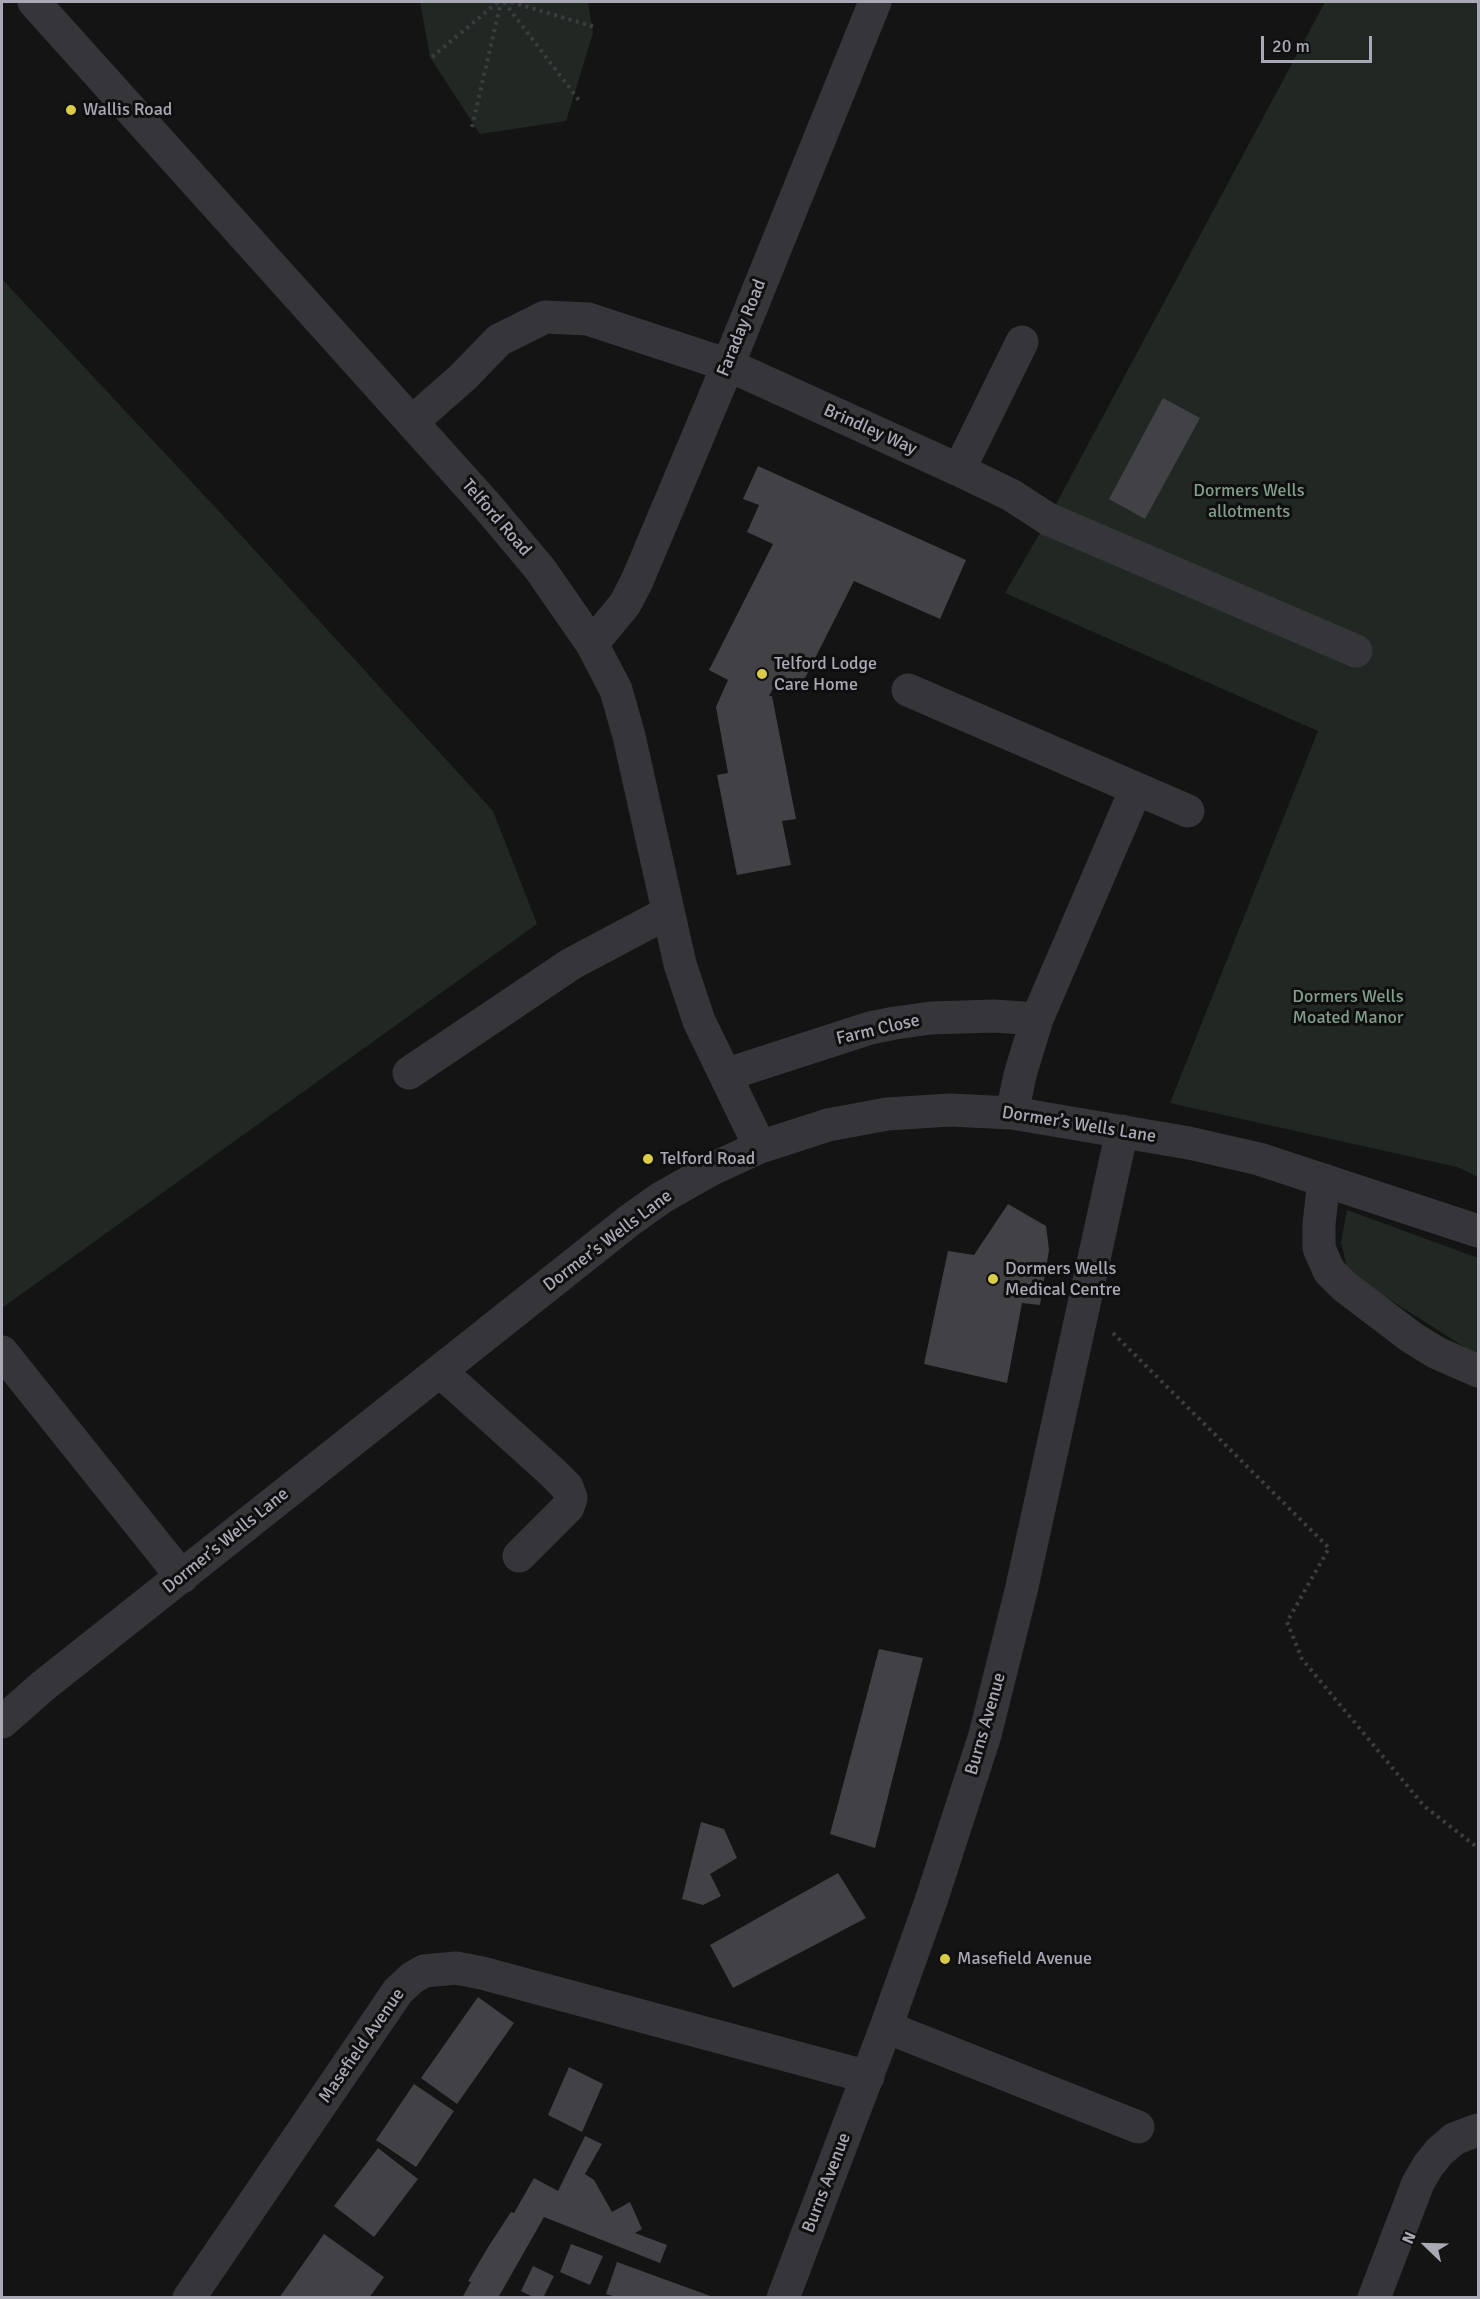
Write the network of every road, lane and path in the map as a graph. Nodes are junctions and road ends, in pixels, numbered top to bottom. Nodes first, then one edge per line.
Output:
1 (34, 2) edge
2 (501, 2) edge
3 (511, 2) edge
4 (875, 2) edge
5 (595, 27) dead end
6 (432, 57) dead end
7 (581, 103) dead end
8 (472, 126) dead end
9 (1022, 342) dead end
10 (728, 365) junction
11 (412, 422) junction
12 (959, 470) junction
13 (592, 644) junction
14 (1356, 651) dead end
15 (908, 690) dead end
16 (1137, 789) junction
17 (1188, 811) dead end
18 (667, 913) junction
19 (1037, 1019) junction
20 (410, 1073) dead end
21 (725, 1075) junction
22 (1012, 1113) junction
23 (1122, 1131) junction
24 (760, 1147) junction
25 (1324, 1179) junction
26 (1479, 1231) edge
27 (1111, 1330) dead end
28 (2, 1352) edge
29 (1479, 1371) edge
30 (441, 1372) junction
31 (519, 1556) dead end
32 (182, 1577) junction
33 (2, 1722) edge
34 (1479, 1848) edge
35 (886, 2027) junction
36 (867, 2078) junction
37 (1138, 2127) dead end
38 (1479, 2130) edge
39 (189, 2298) edge
40 (783, 2298) edge
41 (1374, 2298) edge

1 - 11 street, Telford Road
2 - 6 path
2 - 7 path
2 - 8 path
3 - 5 path
4 - 10 street, Faraday Road
9 - 12 street
10 - 11 street, Brindley Way
10 - 12 street, Brindley Way
10 - 13 street, Faraday Road
11 - 13 street, Telford Road
12 - 14 street, Brindley Way
13 - 18 street, Telford Road
15 - 16 street
16 - 17 street
16 - 19 street
18 - 20 street
18 - 21 street, Telford Road
19 - 21 street, Farm Close
19 - 22 street
21 - 24 street, Telford Road
22 - 23 street, Dormer’s Wells Lane
22 - 24 street, Dormer’s Wells Lane
23 - 25 street, Dormer’s Wells Lane
23 - 35 street, Burns Avenue
24 - 30 street, Dormer’s Wells Lane
25 - 26 street, Dormer’s Wells Lane
25 - 29 street
27 - 34 path
28 - 32 street
30 - 31 street
30 - 32 street, Dormer’s Wells Lane
32 - 33 street, Dormer’s Wells Lane
35 - 36 street, Burns Avenue
35 - 37 street
36 - 39 street, Masefield Avenue
36 - 40 street, Burns Avenue
38 - 41 street

